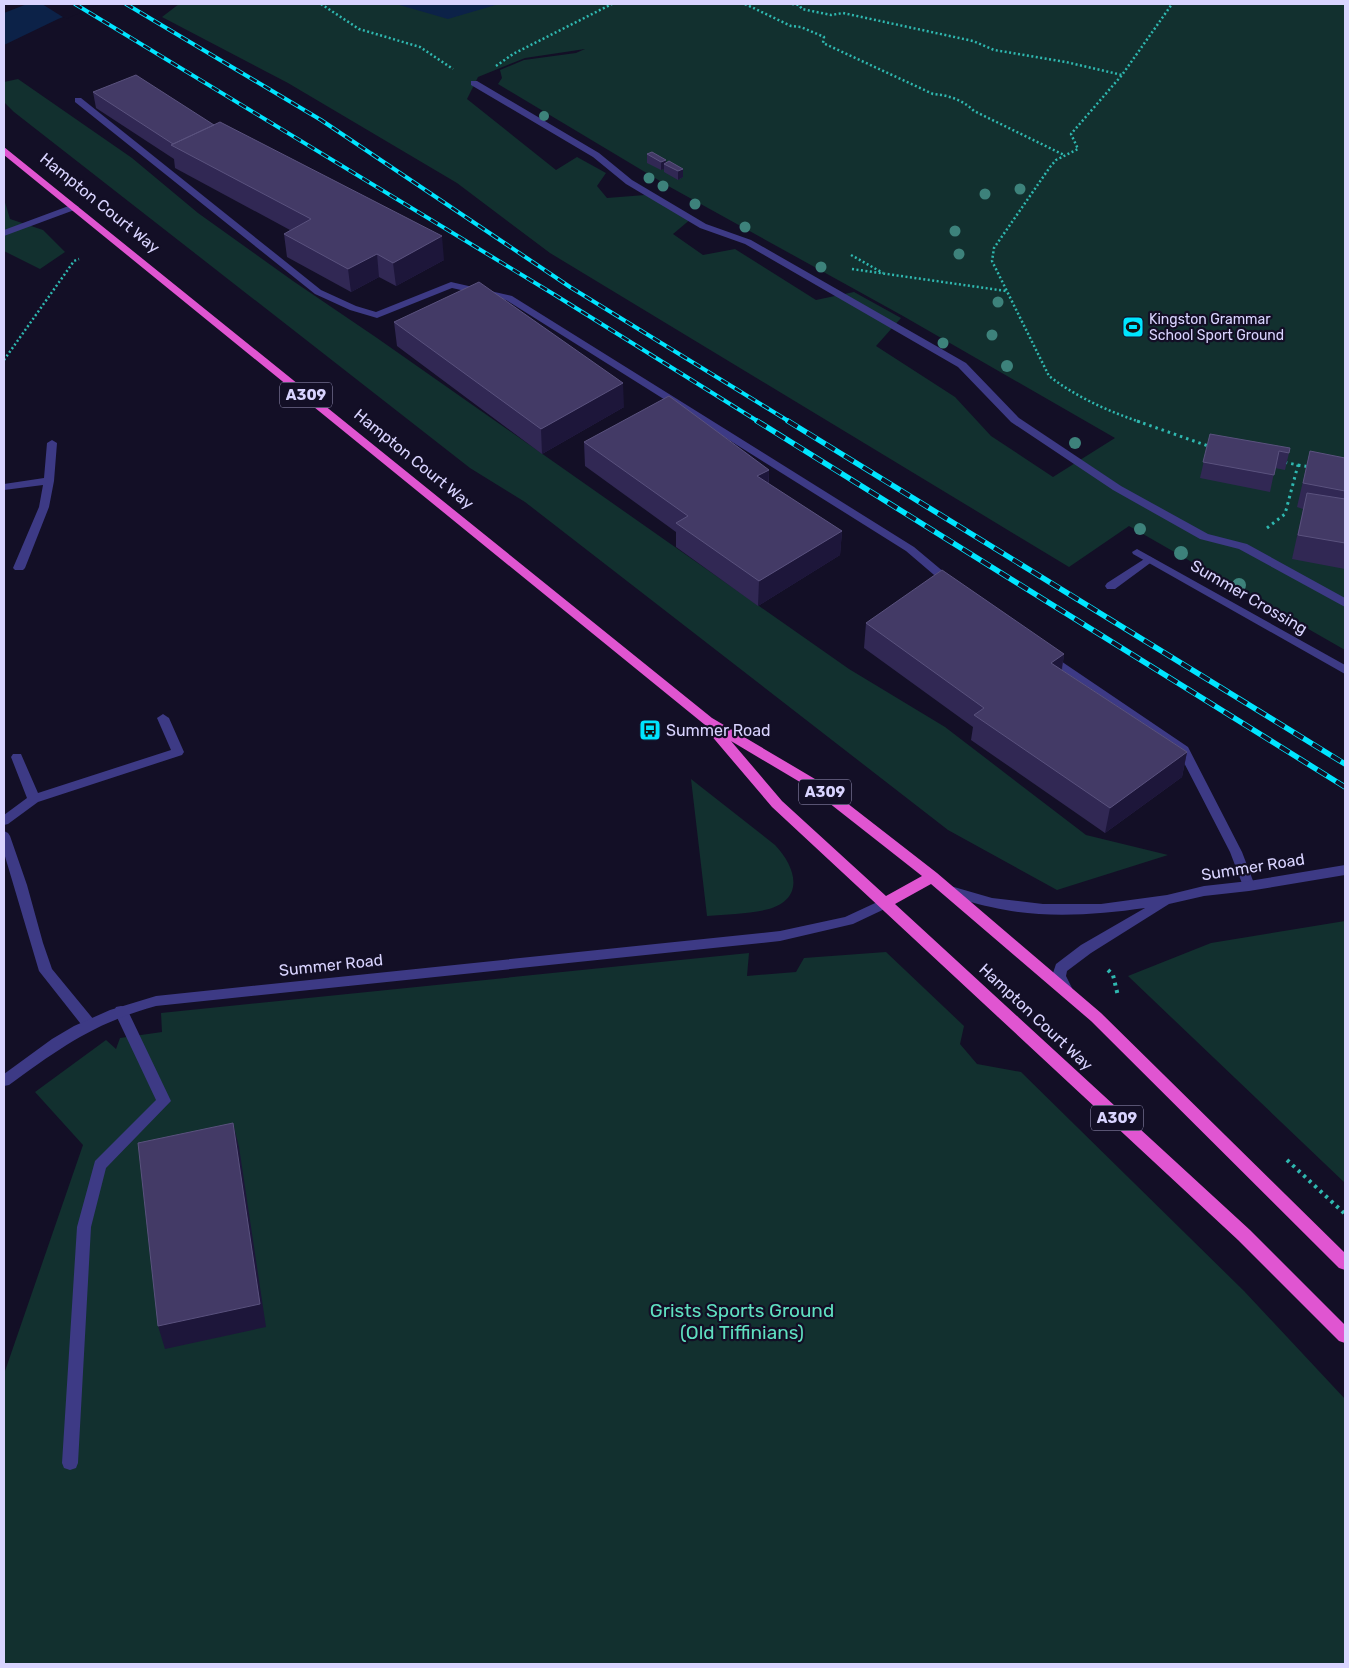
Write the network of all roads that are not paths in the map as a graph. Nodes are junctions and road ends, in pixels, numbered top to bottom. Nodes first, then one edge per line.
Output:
1 (474, 83) road end
2 (78, 100) dead end
3 (4, 150) edge
4 (74, 207) junction
5 (4, 233) edge
6 (52, 443) dead end
7 (49, 481) junction
8 (4, 487) edge
9 (1137, 552) dead end
10 (1149, 559) junction
11 (20, 568) dead end
12 (1111, 586) dead end
13 (962, 592) edge
14 (1345, 603) edge
15 (1040, 650) edge
16 (1345, 670) edge
17 (163, 718) dead end
18 (707, 721) junction
19 (17, 757) dead end
20 (34, 799) junction
21 (4, 821) edge
22 (4, 836) edge
23 (1345, 870) edge
24 (932, 877) junction
25 (1249, 886) junction
26 (947, 890) junction
27 (1168, 900) junction
28 (886, 903) junction
29 (1066, 990) junction
30 (121, 1011) junction
31 (89, 1024) junction
32 (4, 1080) edge
33 (1345, 1263) edge
34 (1345, 1336) edge
35 (70, 1463) dead end

1 - 14 street
2 - 13 street
3 - 4 highway, Hampton Court Way / A309
4 - 5 street
4 - 18 highway, Hampton Court Way / A309
6 - 7 street
7 - 8 street
7 - 11 street
9 - 10 street, Summer Crossing
10 - 12 street
10 - 16 street, Summer Crossing
15 - 25 street
17 - 20 street
18 - 24 highway, Hampton Court Way / A309
18 - 28 highway, Hampton Court Way / A309
19 - 20 street
20 - 21 street
22 - 31 street
23 - 25 street, Summer Road
24 - 26 highway, Hampton Court Way / A309
24 - 28 highway
25 - 27 street, Summer Road
26 - 27 street, Summer Road
26 - 29 highway, Hampton Court Way / A309
27 - 29 street, Summer Road
28 - 30 street, Summer Road
28 - 34 highway, Hampton Court Way / A309
29 - 33 highway, Hampton Court Way / A309
30 - 31 street, Summer Road
30 - 35 street
31 - 32 street, Summer Road

